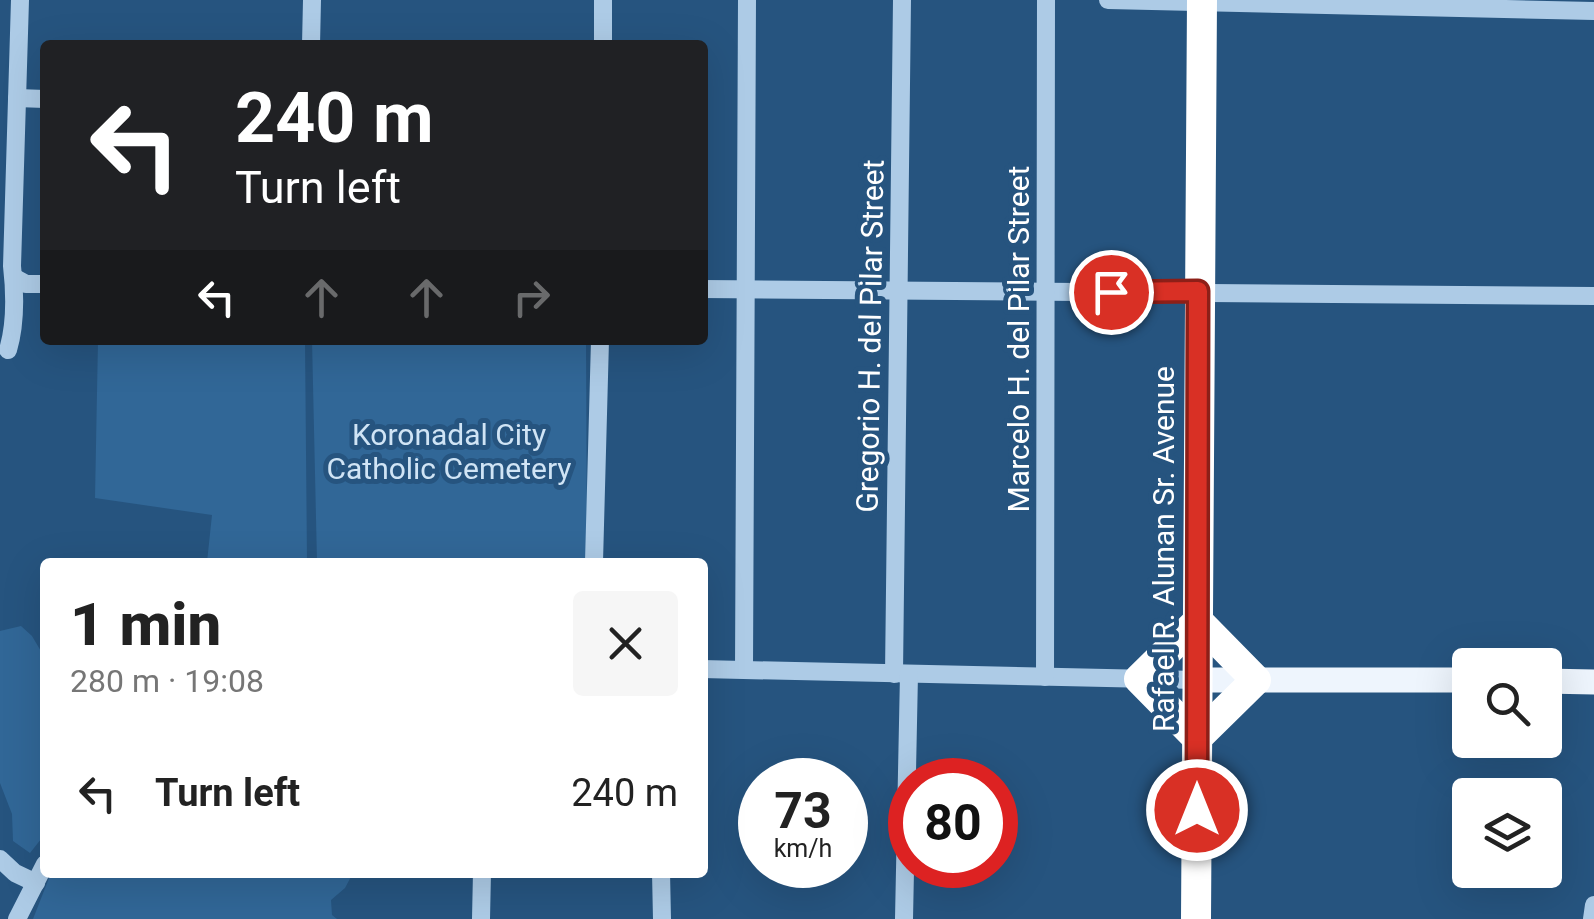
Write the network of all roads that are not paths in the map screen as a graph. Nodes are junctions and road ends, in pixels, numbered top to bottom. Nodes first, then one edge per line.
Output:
1 (20, 0) edge
2 (312, 0) edge
3 (603, 0) edge
4 (747, 0) edge
5 (902, 0) edge
6 (1046, 0) edge
7 (1108, 0) edge
8 (1202, 1) edge
9 (1594, 11) edge
10 (311, 40) edge
11 (603, 40) edge
12 (9, 74) edge
13 (17, 98) junction
14 (40, 99) edge
15 (15, 278) junction
16 (40, 284) edge
17 (708, 289) edge
18 (747, 290) junction
19 (898, 290) junction
20 (1198, 291) junction
21 (1046, 293) junction
22 (1594, 296) edge
23 (600, 345) edge
24 (8, 350) dead end
25 (594, 558) edge
26 (1198, 621) junction
27 (708, 669) edge
28 (744, 669) junction
29 (902, 674) junction
30 (1045, 677) junction
31 (1139, 679) junction
32 (1197, 680) junction
33 (1256, 680) junction
34 (1452, 680) edge
35 (1562, 681) edge
36 (1594, 682) edge
37 (1197, 738) junction
38 (0, 860) edge
39 (40, 875) edge
40 (482, 878) edge
41 (661, 878) edge
42 (36, 883) junction
43 (1594, 905) edge
44 (17, 919) edge
45 (482, 919) edge
46 (662, 919) edge
47 (904, 919) edge
48 (1196, 919) edge
49 (1592, 919) edge

1 - 12 street
2 - 10 street
3 - 11 street
4 - 18 street
5 - 19 street, Gregorio H. del Pilar Street
6 - 21 street, Marcelo H. del Pilar Street
7 - 8 street
8 - 9 street
8 - 20 highway, Rafael R. Alunan Sr. Avenue
12 - 13 street
13 - 14 street
13 - 15 street
15 - 16 street
15 - 24 street
17 - 18 street
18 - 19 street
18 - 28 street
19 - 21 street
19 - 29 street, Gregorio H. del Pilar Street
20 - 21 street
20 - 22 street
20 - 26 highway, Rafael R. Alunan Sr. Avenue
21 - 30 street, Marcelo H. del Pilar Street
23 - 25 street
26 - 31 highway
26 - 32 highway, Rafael R. Alunan Sr. Avenue
26 - 33 highway
27 - 28 street
28 - 29 street
29 - 30 street
29 - 47 street, Gregorio H. del Pilar Street
30 - 31 street
31 - 32 street
31 - 37 highway
32 - 33 main road
32 - 37 highway, Rafael R. Alunan Sr. Avenue
33 - 34 main road
33 - 37 highway
35 - 36 main road
37 - 48 highway, Rafael R. Alunan Sr. Avenue
38 - 42 street
39 - 42 street
40 - 45 street
41 - 46 street
42 - 44 street
43 - 49 street

